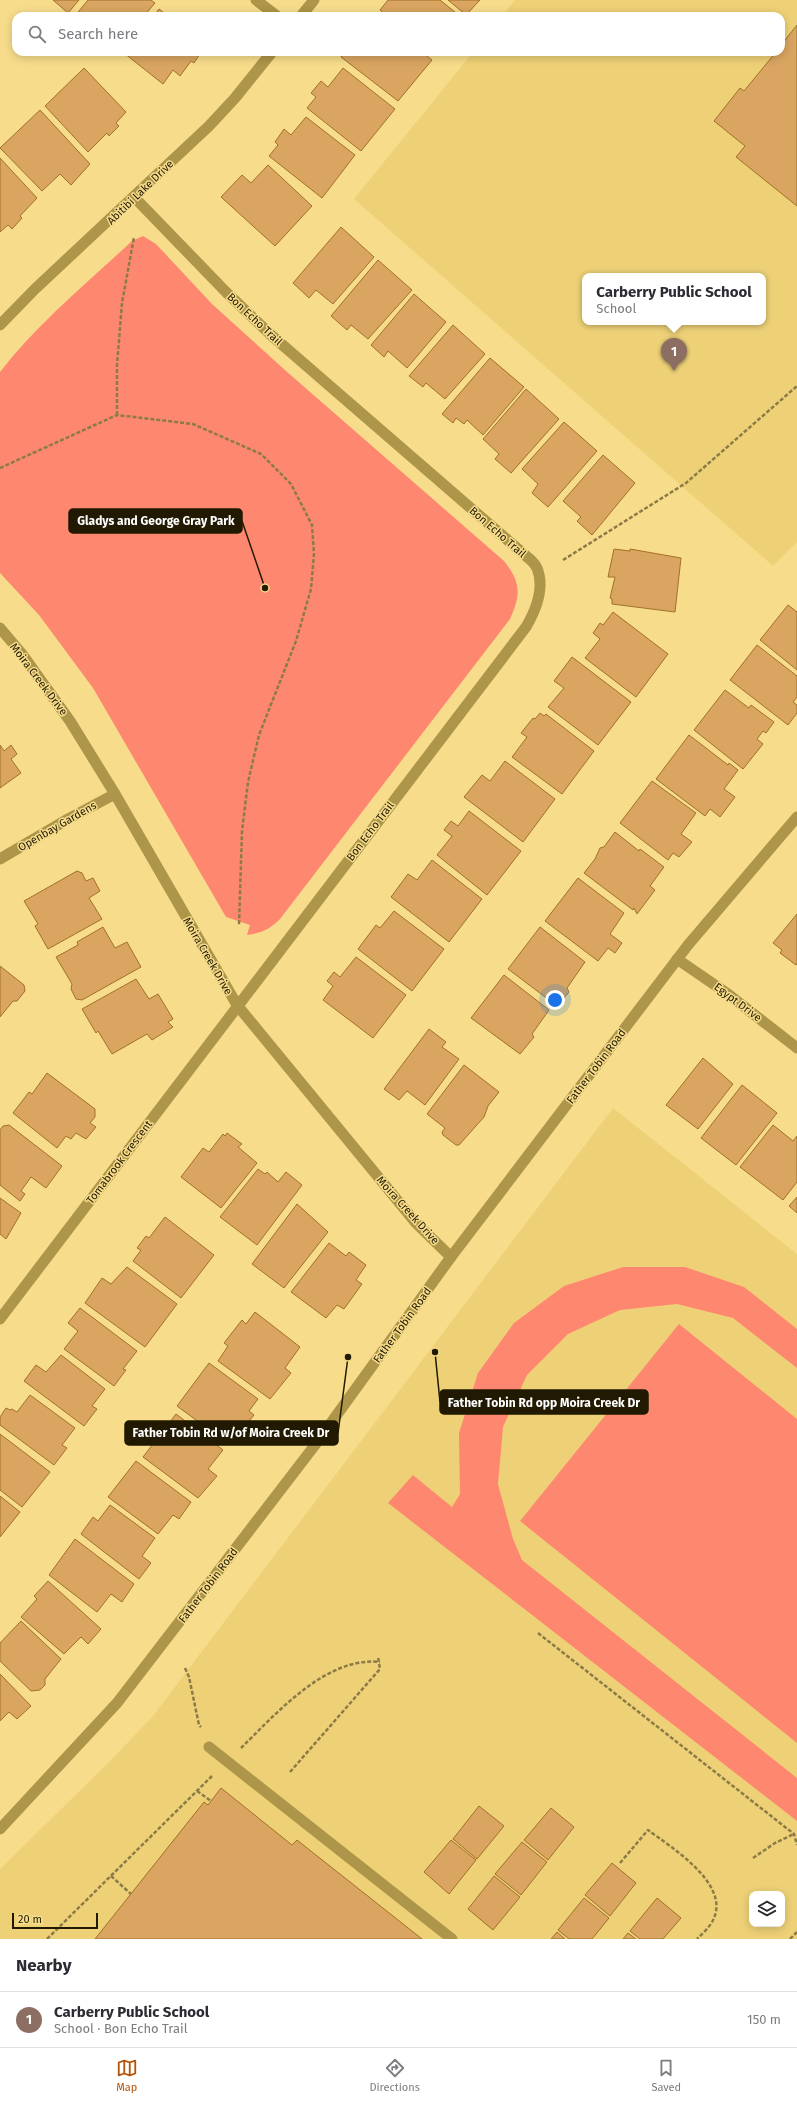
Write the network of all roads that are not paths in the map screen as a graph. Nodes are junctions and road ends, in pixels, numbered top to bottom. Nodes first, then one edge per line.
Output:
1 (256, 0) edge
2 (314, 0) edge
3 (272, 12) edge
4 (304, 12) edge
5 (269, 56) edge
6 (134, 197) junction
7 (0, 325) edge
8 (0, 628) edge
9 (115, 794) junction
10 (797, 817) edge
11 (0, 859) edge
12 (677, 959) junction
13 (237, 1005) junction
14 (797, 1048) edge
15 (451, 1257) junction
16 (0, 1319) edge
17 (209, 1746) dead end
18 (0, 1828) edge
19 (452, 1939) edge

1 - 3 street
2 - 4 street
5 - 6 street, Abitibi Lake Drive
6 - 7 street, Abitibi Lake Drive
6 - 13 street, Bon Echo Trail
8 - 9 street, Moira Creek Drive
9 - 11 street, Openbay Gardens
9 - 13 street, Moira Creek Drive
10 - 12 street, Father Tobin Road
12 - 14 street, Egypt Drive
12 - 15 street, Father Tobin Road
13 - 15 street, Moira Creek Drive
13 - 16 street, Tomabrook Crescent
15 - 18 street, Father Tobin Road
17 - 19 street

